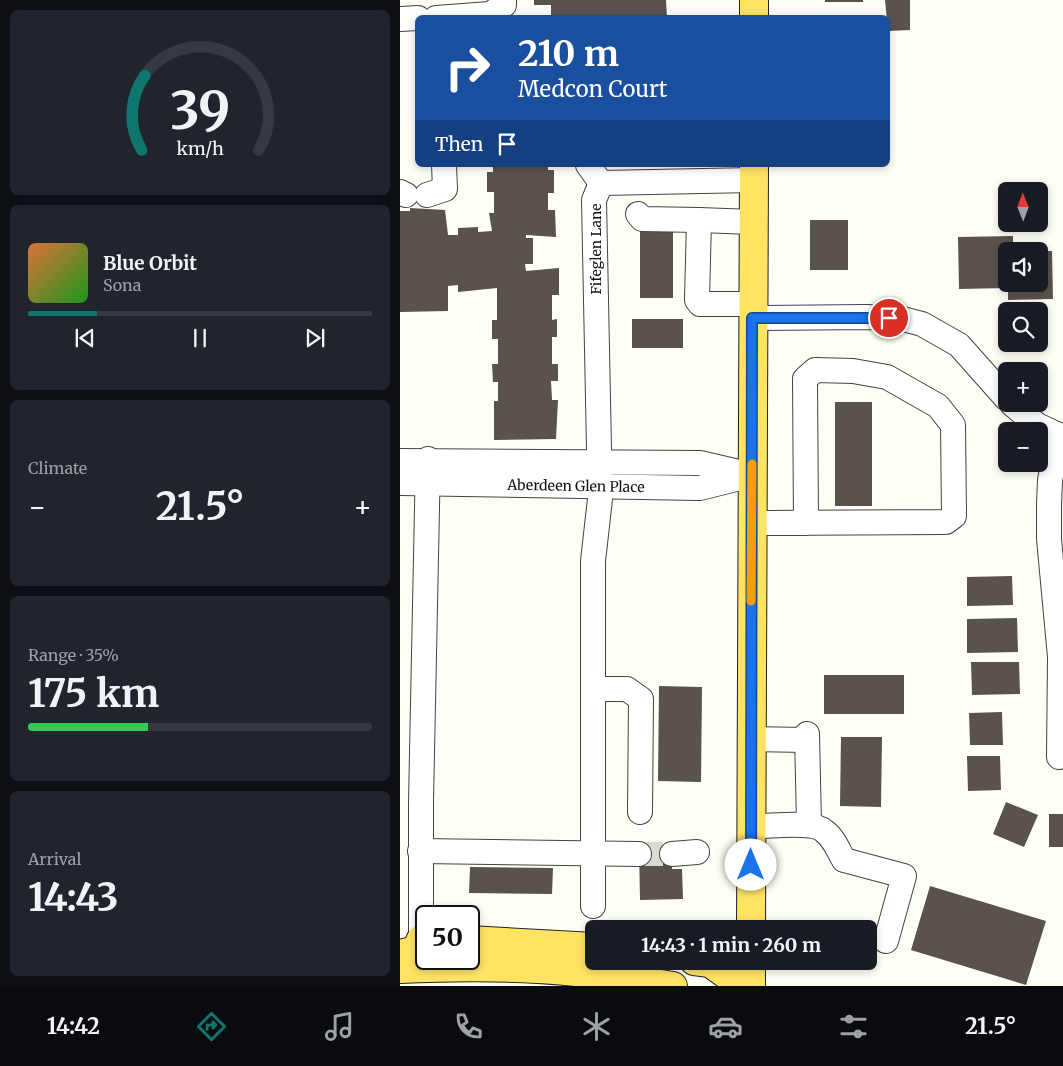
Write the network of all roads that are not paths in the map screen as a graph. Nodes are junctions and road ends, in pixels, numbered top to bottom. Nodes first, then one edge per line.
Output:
1 (438, 0) edge
2 (504, 0) edge
3 (754, 0) edge
4 (440, 15) edge
5 (474, 15) edge
6 (754, 15) edge
7 (415, 18) edge
8 (400, 19) edge
9 (444, 167) edge
10 (635, 173) edge
11 (754, 173) edge
12 (595, 174) edge
13 (411, 194) edge
14 (640, 216) dead end
15 (699, 220) junction
16 (753, 222) junction
17 (752, 311) junction
18 (998, 389) edge
19 (1022, 412) edge
20 (1061, 437) edge
21 (428, 459) junction
22 (400, 461) edge
23 (599, 462) junction
24 (752, 475) junction
25 (400, 483) edge
26 (428, 484) junction
27 (600, 487) junction
28 (752, 523) junction
29 (806, 523) junction
30 (593, 689) junction
31 (751, 739) junction
32 (1060, 757) dead end
33 (640, 812) dead end
34 (810, 824) junction
35 (751, 826) junction
36 (420, 851) junction
37 (697, 852) dead end
38 (593, 853) junction
39 (639, 854) tunnel mouth
40 (672, 854) tunnel mouth
41 (593, 906) dead end
42 (751, 920) edge
43 (480, 941) edge
44 (886, 941) dead end
45 (412, 943) edge
46 (585, 947) edge
47 (400, 968) edge
48 (719, 970) edge
49 (751, 970) edge
50 (605, 981) edge
51 (674, 986) edge
52 (742, 986) edge
53 (751, 986) edge

1 - 4 street
2 - 5 street
3 - 6 main road
7 - 8 street
9 - 13 street
10 - 11 street, Fifeglen Lane
10 - 12 street, Fifeglen Lane
11 - 16 main road
12 - 23 street, Fifeglen Lane
14 - 15 street
15 - 16 street
15 - 17 street
16 - 17 main road
17 - 18 street
17 - 24 main road
19 - 20 street
20 - 32 street
21 - 22 street
21 - 23 street
21 - 26 street
23 - 24 street
23 - 27 street, Fifeglen Lane
24 - 27 street, Aberdeen Glen Place
24 - 28 main road
25 - 26 street, Aberdeen Glen Place
26 - 27 street, Aberdeen Glen Place
26 - 36 street
27 - 30 street, Fifeglen Lane
28 - 29 street
28 - 31 main road
29 - 29 street
30 - 33 street
30 - 38 street, Fifeglen Lane
31 - 34 street
31 - 35 main road
34 - 35 street
34 - 44 street
35 - 42 main road
36 - 38 street
36 - 45 street
37 - 40 street
38 - 39 street
38 - 41 street, Fifeglen Lane
43 - 46 main road
47 - 50 main road
48 - 52 main road
49 - 53 main road
50 - 51 main road

